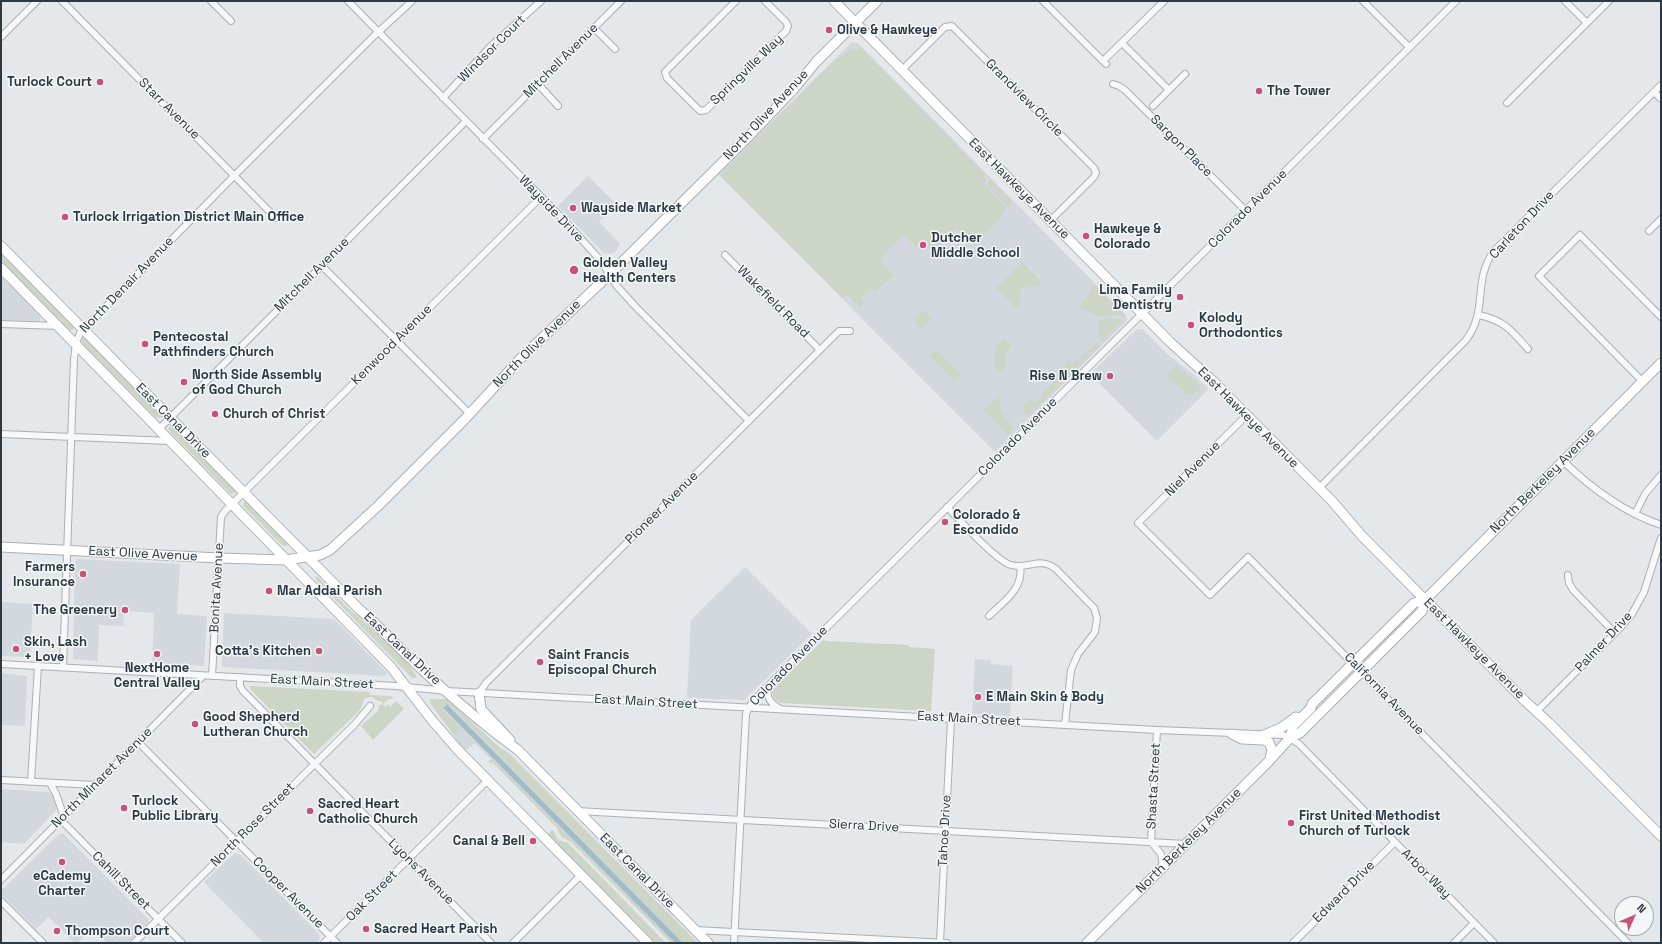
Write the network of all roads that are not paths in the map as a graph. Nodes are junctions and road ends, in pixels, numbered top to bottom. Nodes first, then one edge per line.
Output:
1 (37, 1) edge
2 (62, 1) edge
3 (211, 1) edge
4 (348, 1) edge
5 (412, 1) edge
6 (541, 1) edge
7 (621, 1) edge
8 (736, 1) edge
9 (765, 1) edge
10 (834, 1) edge
11 (877, 1) edge
12 (1044, 1) edge
13 (1164, 1) edge
14 (1363, 1) edge
15 (1456, 1) edge
16 (1565, 1) edge
17 (1609, 1) edge
18 (231, 21) dead end
19 (855, 23) junction
20 (1587, 23) junction
21 (594, 28) junction
22 (379, 32) junction
23 (1, 37) edge
24 (1122, 43) junction
25 (1409, 47) junction
26 (615, 49) dead end
27 (902, 70) junction
28 (1185, 74) dead end
29 (538, 84) junction
30 (1113, 84) dead end
31 (1661, 85) edge
32 (1169, 90) junction
33 (1654, 92) junction
34 (443, 98) junction
35 (1661, 99) edge
36 (1507, 102) dead end
37 (558, 106) dead end
38 (1153, 106) dead end
39 (466, 121) junction
40 (483, 138) junction
41 (234, 176) junction
42 (541, 197) junction
43 (1246, 211) junction
44 (276, 218) dead end
45 (1661, 219) edge
46 (1050, 221) junction
47 (1649, 231) dead end
48 (1, 246) edge
49 (725, 255) dead end
50 (322, 266) junction
51 (1, 268) edge
52 (610, 274) junction
53 (1143, 314) junction
54 (1479, 315) junction
55 (1661, 317) edge
56 (1, 324) edge
57 (59, 326) junction
58 (83, 329) junction
59 (850, 330) dead end
60 (397, 341) junction
61 (76, 343) junction
62 (1528, 349) dead end
63 (820, 350) junction
64 (1661, 364) edge
65 (1643, 382) junction
66 (470, 414) junction
67 (1247, 415) junction
68 (170, 418) junction
69 (749, 421) junction
70 (159, 429) junction
71 (1, 434) edge
72 (71, 437) junction
73 (170, 441) junction
74 (1563, 461) junction
75 (1661, 475) edge
76 (1319, 488) junction
77 (244, 493) junction
78 (231, 504) junction
79 (947, 507) junction
80 (1635, 514) junction
81 (1138, 523) joint
82 (1661, 524) edge
83 (1661, 538) edge
84 (1, 547) edge
85 (68, 550) junction
86 (307, 557) junction
87 (219, 558) junction
88 (285, 560) junction
89 (1020, 566) junction
90 (1568, 575) dead end
91 (1426, 600) junction
92 (989, 616) dead end
93 (1616, 633) junction
94 (1353, 663) junction
95 (1, 664) edge
96 (38, 666) junction
97 (63, 667) junction
98 (1361, 671) junction
99 (203, 676) junction
100 (212, 676) junction
101 (240, 677) junction
102 (407, 687) junction
103 (768, 687) junction
104 (447, 691) junction
105 (479, 693) junction
106 (1312, 704) junction
107 (370, 706) dead end
108 (749, 707) junction
109 (782, 709) junction
110 (1537, 711) junction
111 (951, 719) junction
112 (1065, 724) junction
113 (1157, 730) junction
114 (1232, 734) junction
115 (1264, 735) junction
116 (1290, 738) junction
117 (138, 742) junction
118 (518, 750) junction
119 (1269, 761) junction
120 (315, 764) junction
121 (1, 780) edge
122 (488, 780) junction
123 (31, 782) junction
124 (50, 783) junction
125 (95, 785) junction
126 (577, 811) junction
127 (62, 818) junction
128 (740, 820) junction
129 (945, 831) junction
130 (1661, 836) edge
131 (237, 841) junction
132 (1151, 842) junction
133 (1395, 842) junction
134 (1186, 844) junction
135 (408, 859) junction
136 (1163, 867) junction
137 (581, 875) junction
138 (1, 880) edge
139 (1, 900) edge
140 (158, 919) junction
141 (1474, 923) junction
142 (695, 930) junction
143 (734, 932) junction
144 (330, 936) junction
145 (43, 943) edge
146 (134, 943) edge
147 (182, 943) edge
148 (324, 943) edge
149 (337, 943) edge
150 (491, 943) edge
151 (513, 943) edge
152 (648, 943) edge
153 (708, 943) edge
154 (734, 943) edge
155 (940, 943) edge
156 (947, 943) edge
157 (1087, 943) edge
158 (1293, 943) edge
159 (1454, 943) edge
160 (1494, 943) edge
161 (1628, 943) edge

1 - 23 street
2 - 41 street, Starr Avenue
3 - 18 street
4 - 22 street, Wayside Drive
5 - 22 street, North Denair Avenue
6 - 34 street, Windsor Court
7 - 21 street, Mitchell Avenue
8 - 9 street, Springville Way
10 - 19 street, East Hawkeye Avenue
11 - 19 street, North Olive Avenue
12 - 24 street
13 - 24 street
14 - 25 street
15 - 25 street, Colorado Avenue
16 - 20 street
17 - 20 street
19 - 27 street, East Hawkeye Avenue
19 - 52 street, North Olive Avenue
20 - 36 street
21 - 26 street
21 - 29 street, Mitchell Avenue
22 - 34 street, Wayside Drive
22 - 41 street, North Denair Avenue
24 - 32 street
25 - 43 street, Colorado Avenue
27 - 46 street, East Hawkeye Avenue
27 - 46 street, Grandview Circle
28 - 32 street
29 - 37 street
29 - 40 street, Mitchell Avenue
30 - 43 street, Sargon Place
31 - 33 street, Carleton Drive
32 - 38 street
33 - 35 street
33 - 54 street, Carleton Drive
34 - 39 street, Wayside Drive
39 - 40 street, Wayside Drive
39 - 50 street, Mitchell Avenue
40 - 42 street, Wayside Drive
41 - 44 street, Starr Avenue
41 - 58 street, North Denair Avenue
42 - 52 street, Wayside Drive
42 - 60 street, Kenwood Avenue
43 - 53 street, Colorado Avenue
45 - 47 street
46 - 53 street, East Hawkeye Avenue
48 - 58 street, East Canal Drive
49 - 63 street, Wakefield Road
50 - 60 street
50 - 68 street, Mitchell Avenue
51 - 57 street, East Canal Drive
52 - 66 street, North Olive Avenue
52 - 69 street, Wayside Drive
53 - 67 street, East Hawkeye Avenue
53 - 79 street, Colorado Avenue
54 - 62 street
54 - 76 street, Carleton Drive
55 - 65 street
56 - 57 street
57 - 61 street, East Canal Drive
58 - 61 street, North Denair Avenue
58 - 68 street, East Canal Drive
59 - 63 street, Pioneer Avenue
60 - 66 street
60 - 77 street, Kenwood Avenue
61 - 70 street, East Canal Drive
61 - 72 street, North Denair Avenue
63 - 69 street, Pioneer Avenue
64 - 65 street, North Berkeley Avenue
65 - 74 street, North Berkeley Avenue
66 - 86 street, North Olive Avenue
67 - 76 street, East Hawkeye Avenue
67 - 81 street, Niel Avenue
68 - 70 street, Mitchell Avenue
68 - 77 street, East Canal Drive
69 - 105 street, Pioneer Avenue
70 - 73 street, East Canal Drive
71 - 72 street
72 - 73 street
72 - 85 street, North Denair Avenue
73 - 78 street, East Canal Drive
74 - 80 street
74 - 91 street, North Berkeley Avenue
75 - 80 street
76 - 91 street, East Hawkeye Avenue
77 - 78 street, Kenwood Avenue
77 - 86 street, East Canal Drive
78 - 87 street, Bonita Avenue
78 - 88 street, East Canal Drive
79 - 89 street
79 - 103 street, Colorado Avenue
80 - 82 street
81 - 94 street, California Avenue
83 - 93 street, Palmer Drive
84 - 85 street, East Olive Avenue
85 - 87 street, East Olive Avenue
85 - 97 street, North Denair Avenue
86 - 88 street, North Olive Avenue
86 - 104 street, East Canal Drive
87 - 88 street, East Olive Avenue
87 - 100 street, Bonita Avenue
88 - 102 street, East Canal Drive
89 - 92 street
89 - 112 street
90 - 93 street
91 - 94 street, North Berkeley Avenue
91 - 98 street, North Berkeley Avenue
91 - 110 street, East Hawkeye Avenue
93 - 110 street, Palmer Drive
94 - 98 street, California Avenue
94 - 106 street, North Berkeley Avenue
95 - 96 street, East Main Street
96 - 97 street, East Main Street
96 - 123 street
97 - 99 street, East Main Street
98 - 116 street, North Berkeley Avenue
98 - 161 street, California Avenue
99 - 100 street, East Main Street
99 - 117 street, North Minaret Avenue
100 - 101 street, East Main Street
101 - 102 street, East Main Street
101 - 120 street, Lyons Avenue
102 - 104 street, East Main Street
102 - 122 street, East Canal Drive
103 - 108 street, Colorado Avenue
103 - 109 street
104 - 105 street, East Main Street
104 - 118 street, East Canal Drive
105 - 108 street, East Main Street
105 - 118 street
106 - 115 street
106 - 116 street, North Berkeley Avenue
107 - 120 street, North Rose Street
108 - 109 street, East Main Street
108 - 128 street, Colorado Avenue
109 - 111 street, East Main Street
110 - 130 street, East Hawkeye Avenue
111 - 112 street, East Main Street
111 - 129 street, Tahoe Drive
112 - 113 street, East Main Street
113 - 114 street, East Main Street
113 - 132 street, Shasta Street
114 - 115 street, East Main Street
114 - 119 street
115 - 116 street, East Main Street
116 - 119 street, North Berkeley Avenue
116 - 133 street, Arbor Way
117 - 125 street, North Minaret Avenue
117 - 131 street, Cooper Avenue
118 - 126 street, East Canal Drive
119 - 134 street, North Berkeley Avenue
120 - 131 street, North Rose Street
120 - 135 street, Lyons Avenue
121 - 123 street
122 - 135 street, Oak Street
122 - 137 street, East Canal Drive
123 - 124 street
124 - 125 street
124 - 127 street
125 - 127 street, North Minaret Avenue
126 - 128 street, Sierra Drive
126 - 142 street, East Canal Drive
127 - 138 street, North Minaret Avenue
127 - 140 street, Cahill Street
128 - 129 street, Sierra Drive
128 - 143 street, Colorado Avenue
129 - 132 street, Sierra Drive
129 - 155 street, Tahoe Drive
131 - 140 street, North Rose Street
131 - 144 street, Cooper Avenue
132 - 134 street, Sierra Drive
132 - 136 street
133 - 141 street, Arbor Way
133 - 158 street, Edward Drive
134 - 136 street, North Berkeley Avenue
135 - 144 street, Oak Street
135 - 150 street, Lyons Avenue
136 - 157 street, North Berkeley Avenue
137 - 151 street
137 - 152 street, East Canal Drive
139 - 145 street
140 - 146 street, North Rose Street
140 - 147 street, Cahill Street
141 - 159 street
141 - 160 street, Arbor Way
142 - 143 street
142 - 153 street, East Canal Drive
143 - 154 street, Colorado Avenue
143 - 155 street
144 - 148 street, Oak Street
144 - 149 street, Cooper Avenue
155 - 156 street

